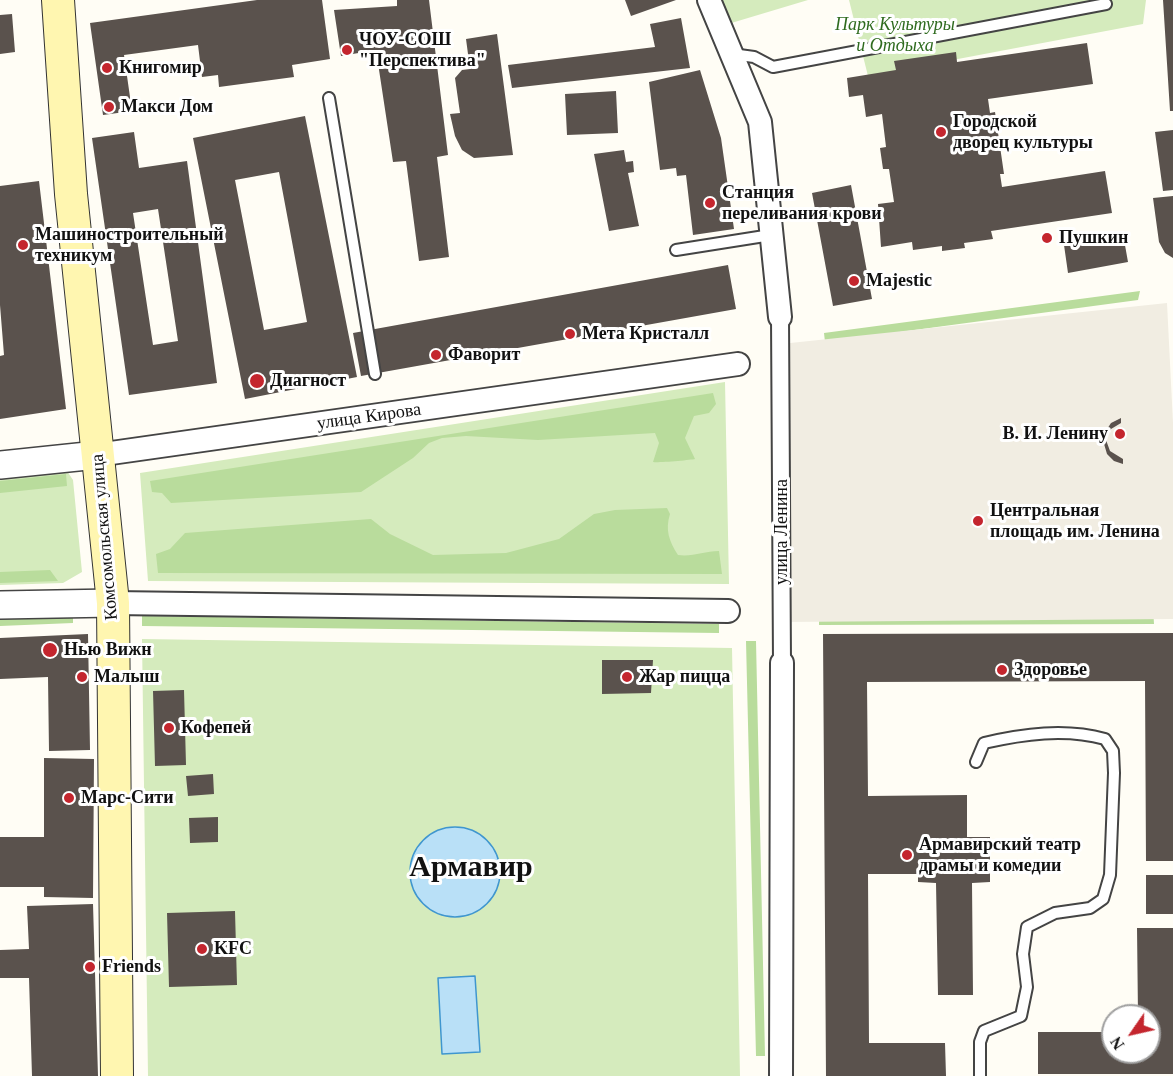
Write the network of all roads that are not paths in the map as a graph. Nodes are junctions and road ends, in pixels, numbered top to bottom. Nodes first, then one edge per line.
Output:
1 (58, 0) edge
2 (709, 0) edge
3 (1106, 4) dead end
4 (732, 54) junction
5 (329, 98) dead end
6 (771, 235) junction
7 (676, 250) dead end
8 (780, 317) joint
9 (738, 364) dead end
10 (375, 374) dead end
11 (97, 455) junction
12 (0, 465) edge
13 (113, 603) junction
14 (0, 605) edge
15 (728, 611) dead end
16 (782, 663) joint
17 (976, 762) dead end
18 (117, 1076) edge
19 (782, 1076) edge
20 (980, 1076) edge

1 - 11 main road, Комсомольская улица
2 - 4 street, улица Ленина
3 - 4 lane
4 - 6 street, улица Ленина
5 - 10 lane
6 - 7 lane
6 - 8 street, улица Ленина
8 - 16 street, улица Ленина
9 - 11 street, улица Кирова
11 - 12 street, улица Кирова
11 - 13 main road, Комсомольская улица
13 - 14 street
13 - 15 street
13 - 18 main road, Комсомольская улица
16 - 19 street, улица Ленина
17 - 20 lane

